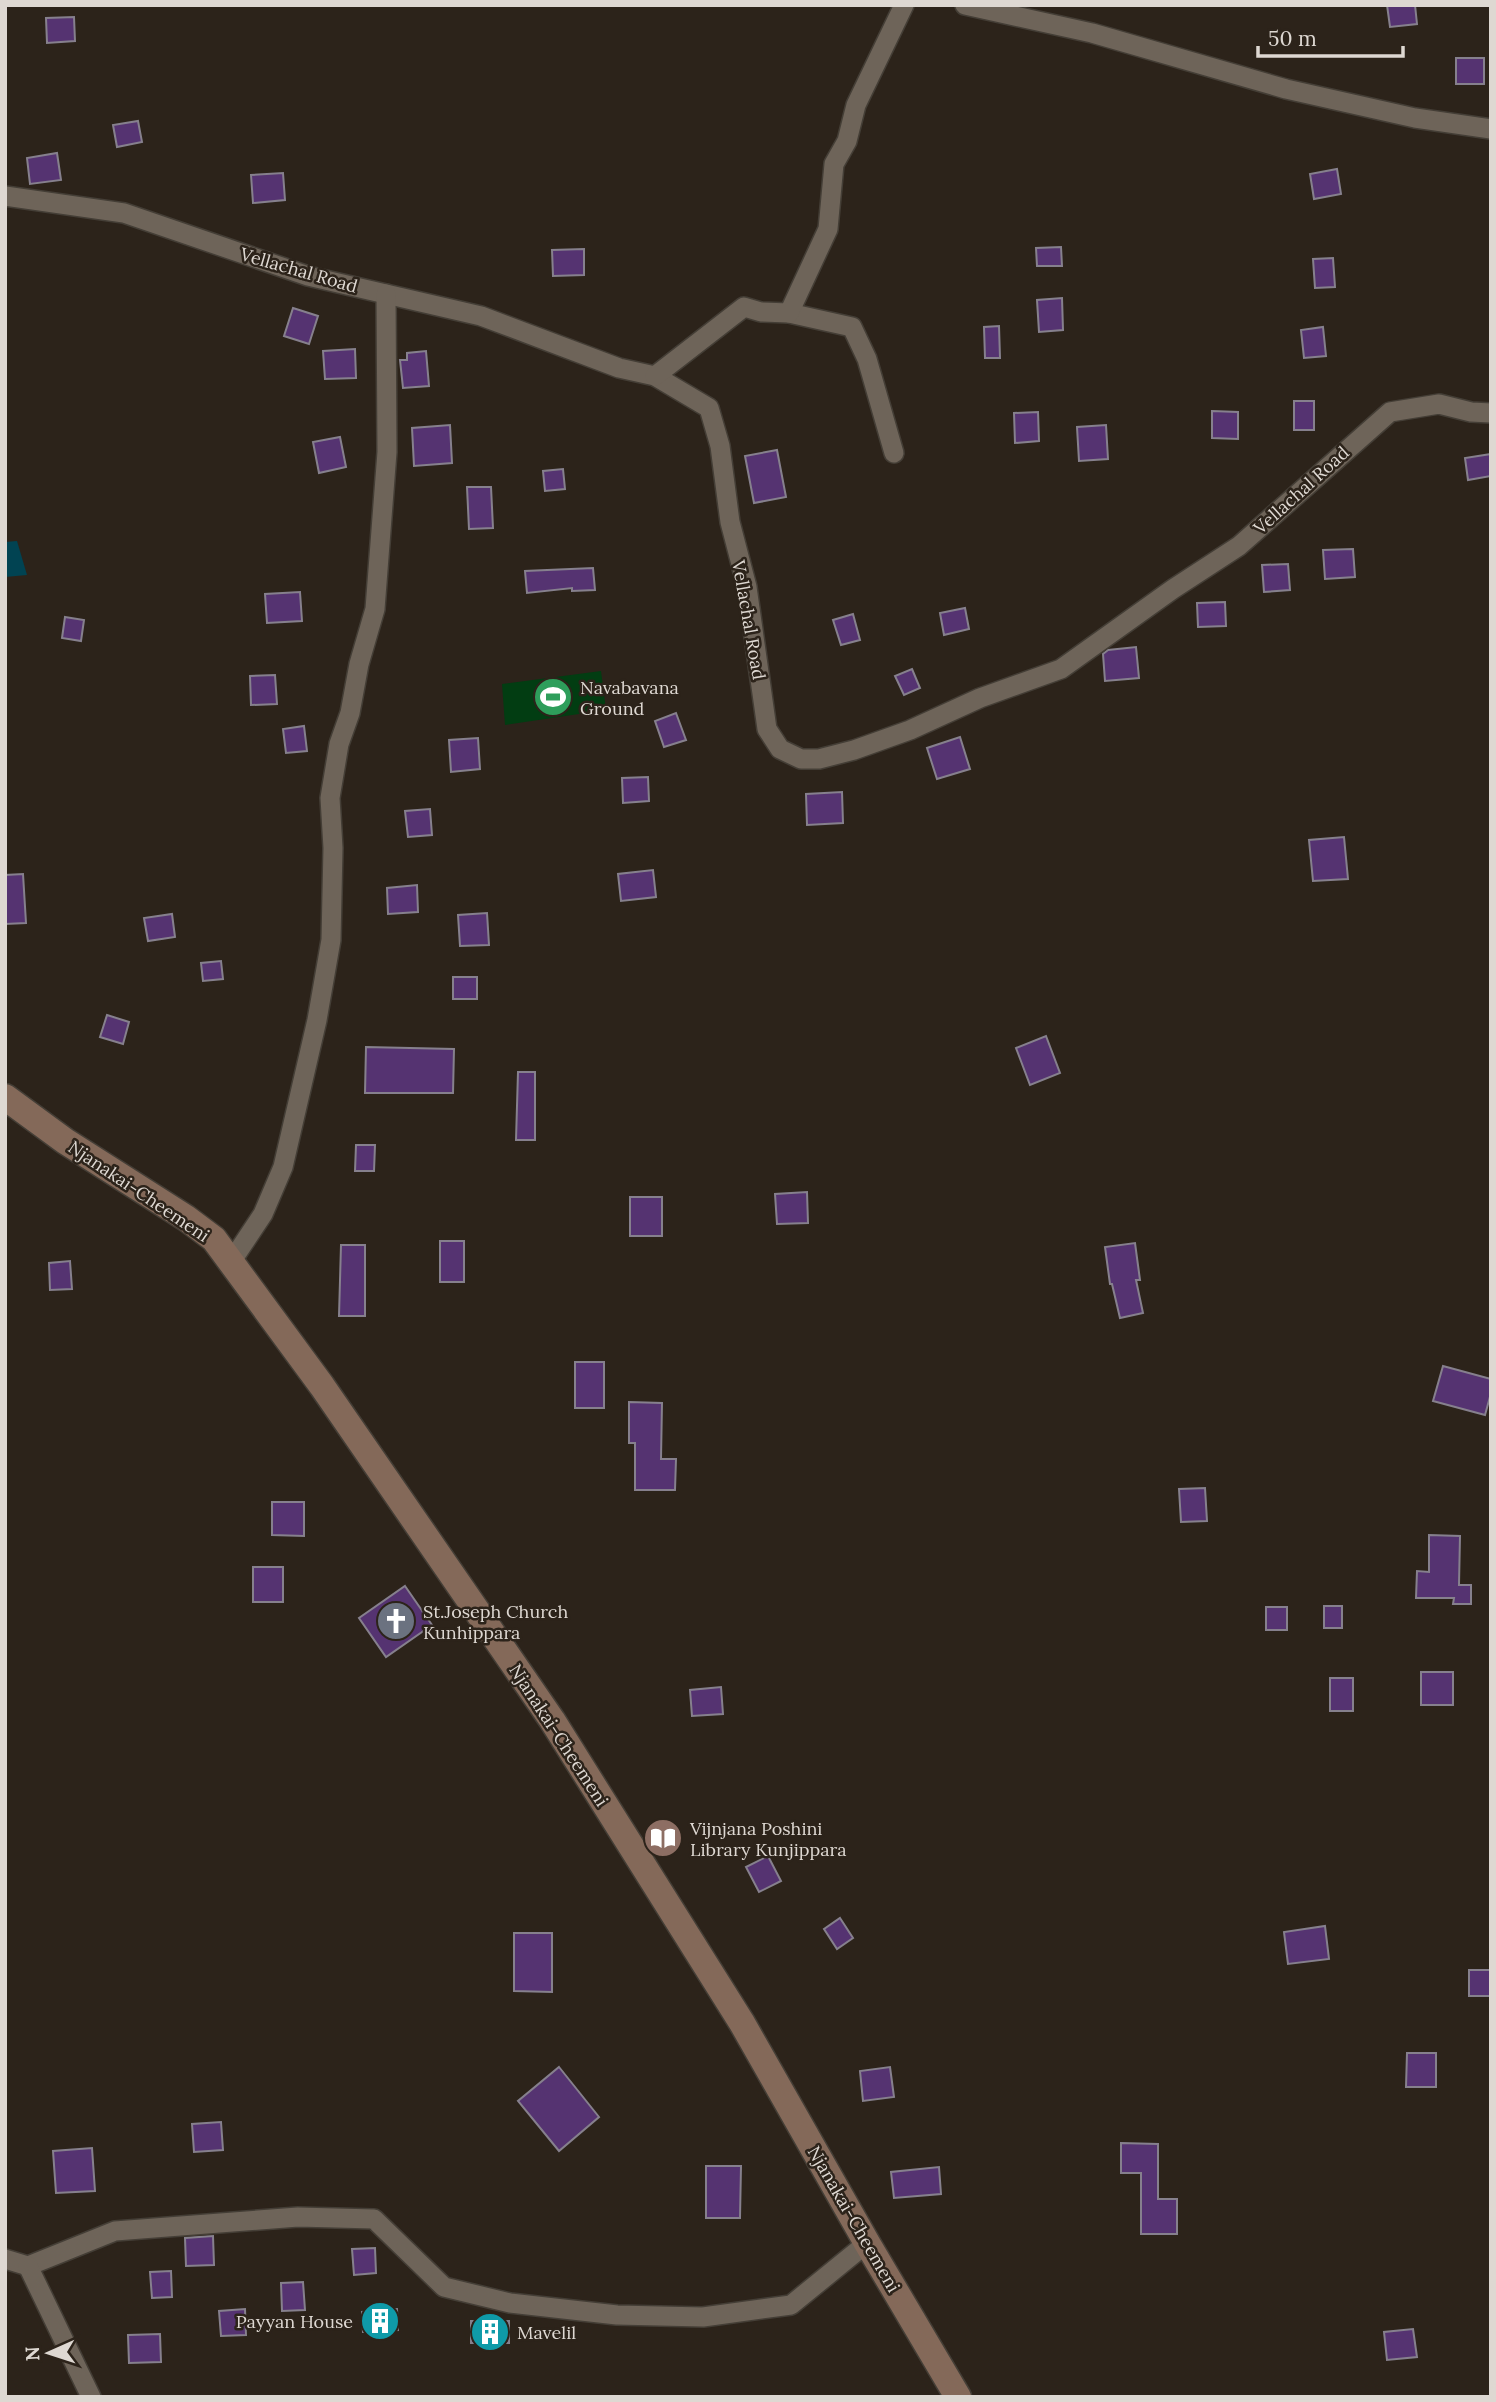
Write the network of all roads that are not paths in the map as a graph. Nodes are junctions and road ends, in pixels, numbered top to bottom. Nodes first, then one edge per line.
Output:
1 (904, 5) edge
2 (965, 5) edge
3 (1491, 129) edge
4 (5, 196) edge
5 (386, 295) junction
6 (789, 313) junction
7 (655, 376) junction
8 (1491, 412) edge
9 (894, 453) dead end
10 (5, 1097) edge
11 (231, 1262) junction
12 (867, 2243) junction
13 (5, 2259) edge
14 (28, 2266) junction
15 (91, 2397) edge
16 (958, 2397) edge

1 - 6 street
2 - 3 street
4 - 5 street, Vellachal Road
5 - 7 street, Vellachal Road
5 - 11 street
6 - 7 street
6 - 9 street
7 - 8 street, Vellachal Road
10 - 11 main road, Njanakai-Cheemeni
11 - 12 main road, Njanakai-Cheemeni
12 - 14 street
12 - 16 main road, Njanakai-Cheemeni
13 - 14 street
14 - 15 street

